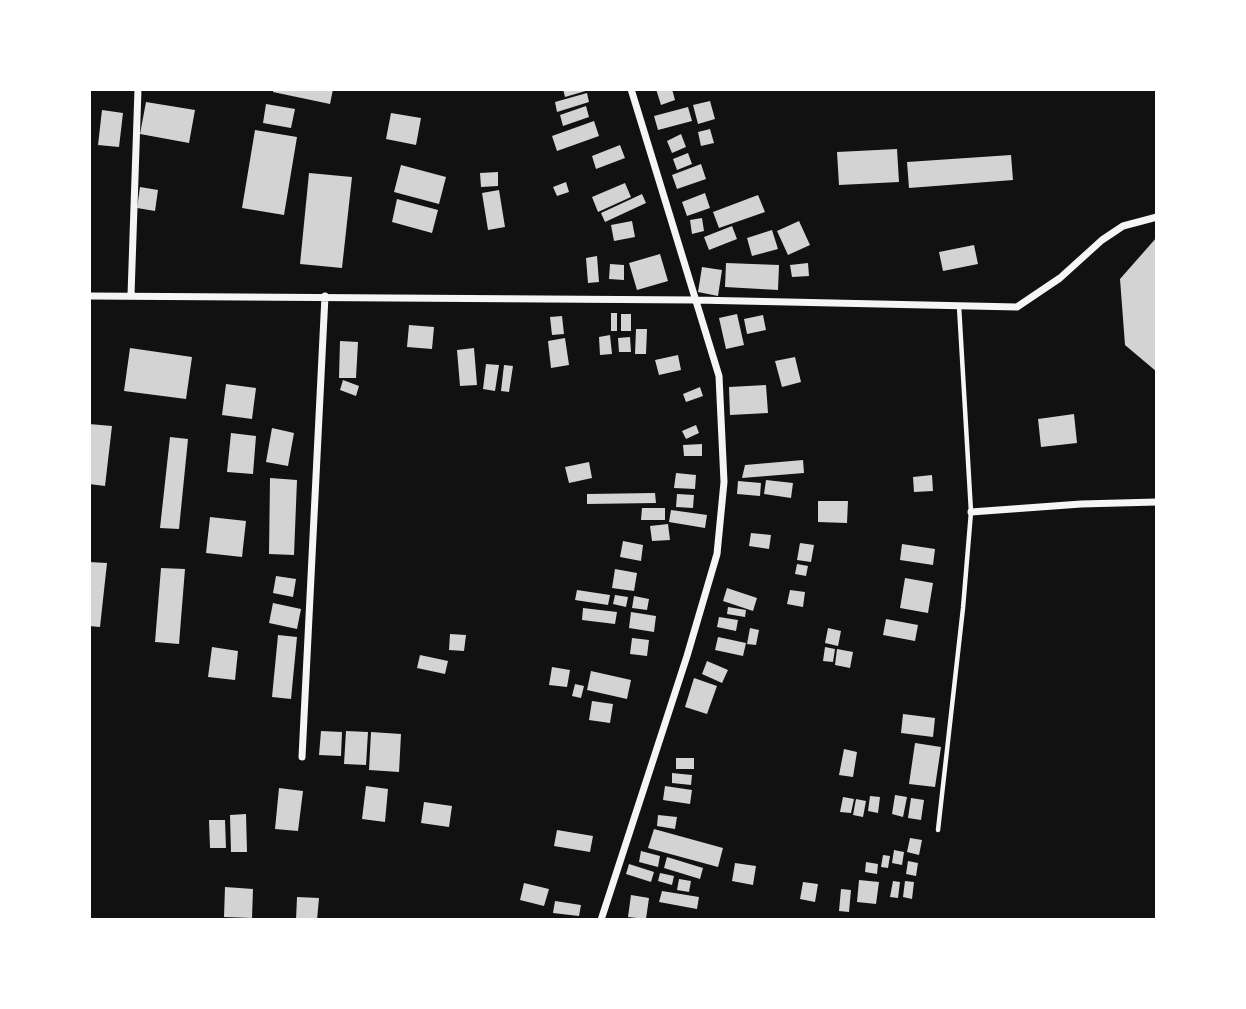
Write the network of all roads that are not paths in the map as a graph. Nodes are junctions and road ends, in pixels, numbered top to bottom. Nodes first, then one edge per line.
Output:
1 (138, 89) edge
2 (631, 89) edge
3 (1157, 217) edge
4 (131, 295) junction
5 (89, 296) edge
6 (325, 296) junction
7 (695, 300) junction
8 (959, 305) junction
9 (1157, 502) edge
10 (971, 512) junction
11 (302, 757) dead end
12 (938, 830) dead end
13 (601, 920) edge

1 - 4 street
2 - 7 street
3 - 8 street
4 - 5 street
4 - 6 street
6 - 7 street
6 - 11 street
7 - 8 street
7 - 13 street
8 - 10 lane
9 - 10 street
10 - 12 lane

